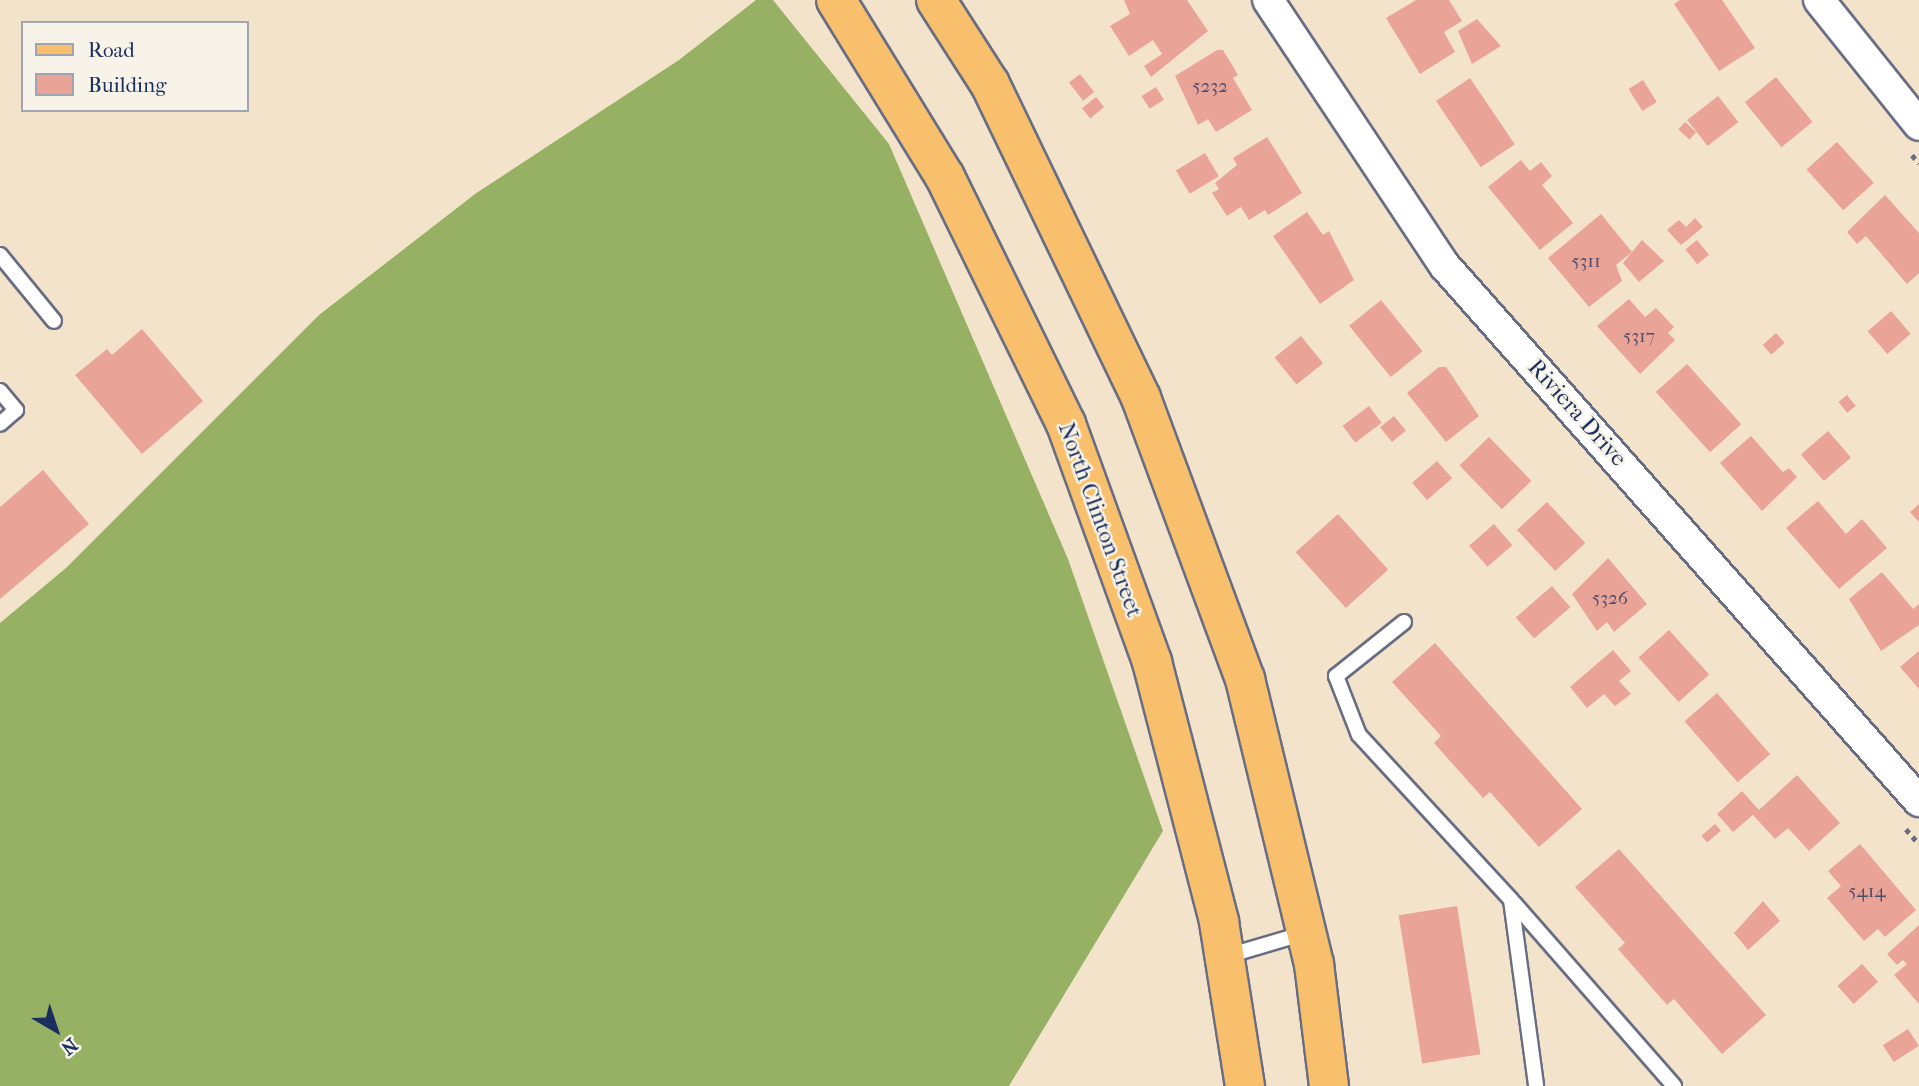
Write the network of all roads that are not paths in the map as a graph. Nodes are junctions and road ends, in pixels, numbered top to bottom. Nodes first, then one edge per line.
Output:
1 (836, 0) edge
2 (936, 0) edge
3 (1268, 0) edge
4 (1819, 0) edge
5 (1919, 125) edge
6 (0, 255) edge
7 (54, 321) dead end
8 (0, 391) edge
9 (0, 424) edge
10 (1404, 622) dead end
11 (1919, 801) edge
12 (1511, 900) junction
13 (1306, 933) junction
14 (1224, 957) junction
15 (1245, 1086) edge
16 (1329, 1086) edge
17 (1536, 1086) edge
18 (1674, 1086) edge

1 - 14 main road, North Clinton Street
2 - 13 main road
3 - 11 street, Riviera Drive
4 - 5 street
6 - 7 lane
8 - 9 lane
10 - 12 lane
12 - 17 lane
12 - 18 lane
13 - 14 lane
13 - 16 main road
14 - 15 main road, North Clinton Street

